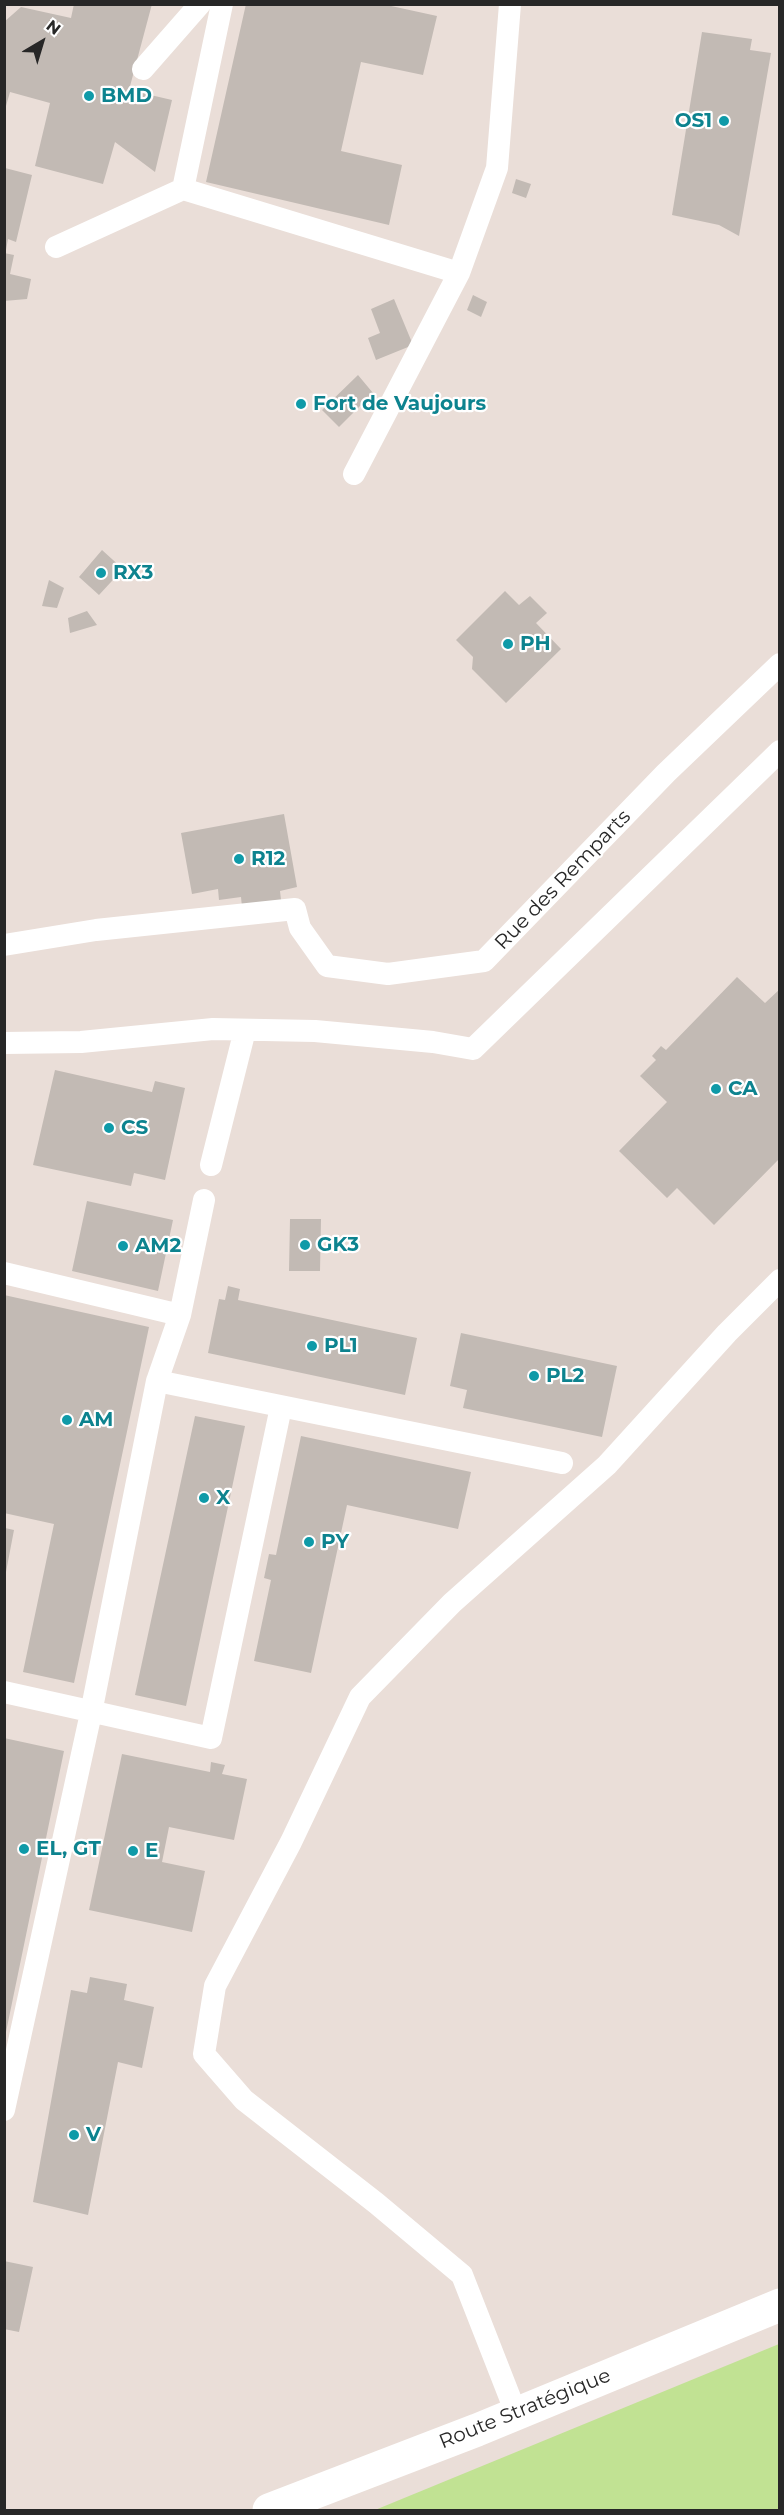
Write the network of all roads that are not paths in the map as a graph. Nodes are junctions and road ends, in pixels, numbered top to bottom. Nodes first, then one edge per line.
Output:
1 (200, 4) edge
2 (222, 4) edge
3 (510, 4) edge
4 (143, 69) dead end
5 (183, 189) junction
6 (56, 247) dead end
7 (459, 273) junction
8 (354, 474) dead end
9 (780, 664) edge
10 (780, 752) edge
11 (4, 945) edge
12 (245, 1030) junction
13 (4, 1043) edge
14 (211, 1165) dead end
15 (204, 1200) dead end
16 (4, 1273) edge
17 (780, 1280) edge
18 (180, 1315) junction
19 (157, 1381) junction
20 (281, 1407) junction
21 (562, 1463) dead end
22 (4, 1692) edge
23 (91, 1713) junction
24 (4, 2110) edge
25 (780, 2305) edge
26 (516, 2413) junction
27 (269, 2511) edge

1 - 4 lane
2 - 5 lane
3 - 7 lane
5 - 6 lane
5 - 7 lane
7 - 8 lane
9 - 11 lane, Rue des Remparts
10 - 12 lane
12 - 13 lane
12 - 14 lane
15 - 18 lane
16 - 18 lane
17 - 26 lane
18 - 19 lane
19 - 20 lane
19 - 23 lane
20 - 21 lane
20 - 23 lane
22 - 23 lane
23 - 24 lane
25 - 26 street, Route Stratégique
26 - 27 street, Route Stratégique

